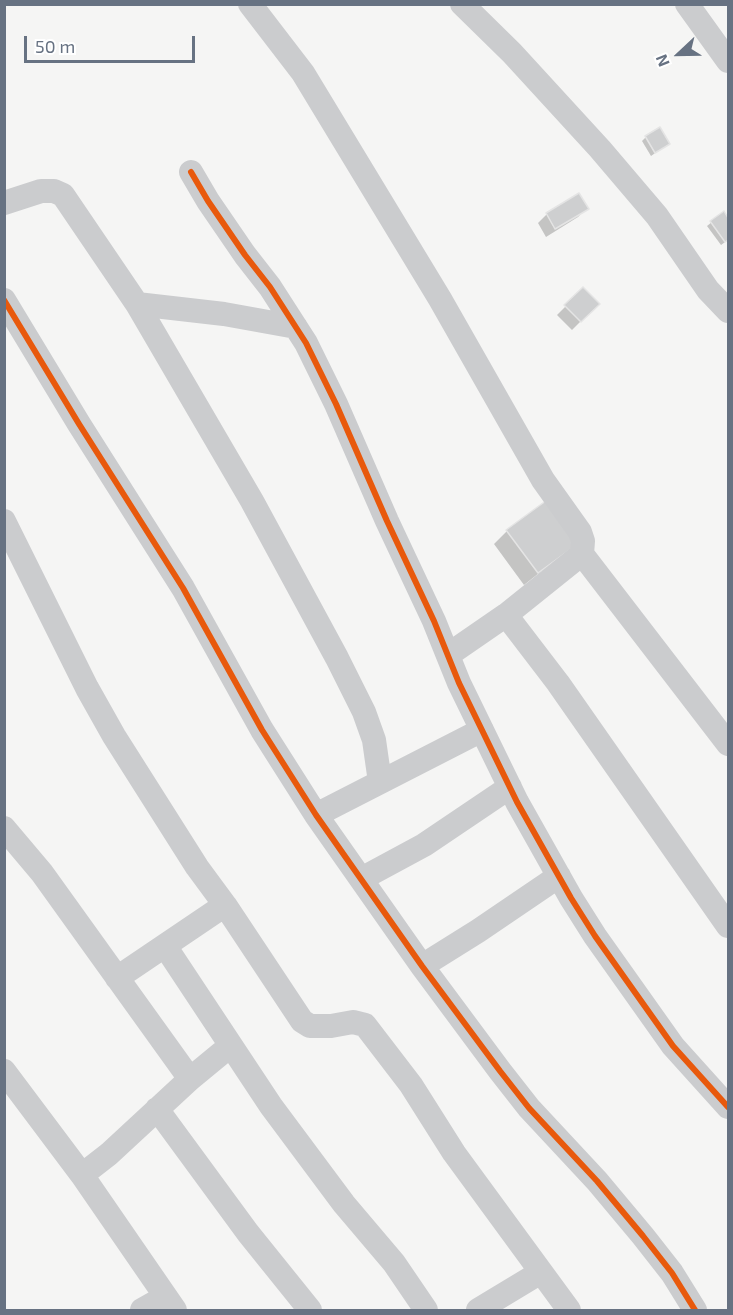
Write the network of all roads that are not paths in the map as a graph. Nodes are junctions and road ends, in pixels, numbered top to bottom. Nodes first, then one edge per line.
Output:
1 (250, 4) edge
2 (462, 4) edge
3 (687, 4) edge
4 (729, 61) edge
5 (191, 172) dead end
6 (4, 203) edge
7 (4, 300) edge
8 (137, 304) junction
9 (729, 311) edge
10 (296, 327) junction
11 (4, 521) edge
12 (582, 554) junction
13 (506, 615) junction
14 (448, 655) junction
15 (482, 730) junction
16 (729, 744) edge
17 (380, 782) junction
18 (510, 787) junction
19 (316, 815) junction
20 (4, 828) edge
21 (559, 876) junction
22 (362, 879) junction
23 (225, 905) junction
24 (729, 926) edge
25 (165, 946) junction
26 (422, 966) junction
27 (117, 978) junction
28 (230, 1046) junction
29 (4, 1071) edge
30 (190, 1079) junction
31 (729, 1107) edge
32 (157, 1109) junction
33 (82, 1175) junction
34 (541, 1272) junction
35 (170, 1304) edge
36 (142, 1311) edge
37 (310, 1311) edge
38 (426, 1311) edge
39 (478, 1311) edge
40 (569, 1311) edge
41 (695, 1311) edge

1 - 12 street
2 - 9 street
3 - 4 street
5 - 10 street
6 - 8 street
7 - 19 street
8 - 10 street
8 - 17 street
10 - 14 street
11 - 23 street
12 - 13 street
12 - 16 street
13 - 14 street
13 - 24 street
14 - 15 street
15 - 17 street
15 - 18 street
17 - 19 street
18 - 21 street
18 - 22 street
19 - 22 street
20 - 27 street
21 - 26 street
21 - 31 street
22 - 26 street
23 - 25 street
23 - 34 street
25 - 27 street
25 - 28 street
26 - 41 street
27 - 30 street
28 - 30 street
28 - 38 street
29 - 33 street
30 - 32 street
32 - 33 street
32 - 37 street
33 - 35 street
34 - 39 street
34 - 40 street
35 - 36 street

